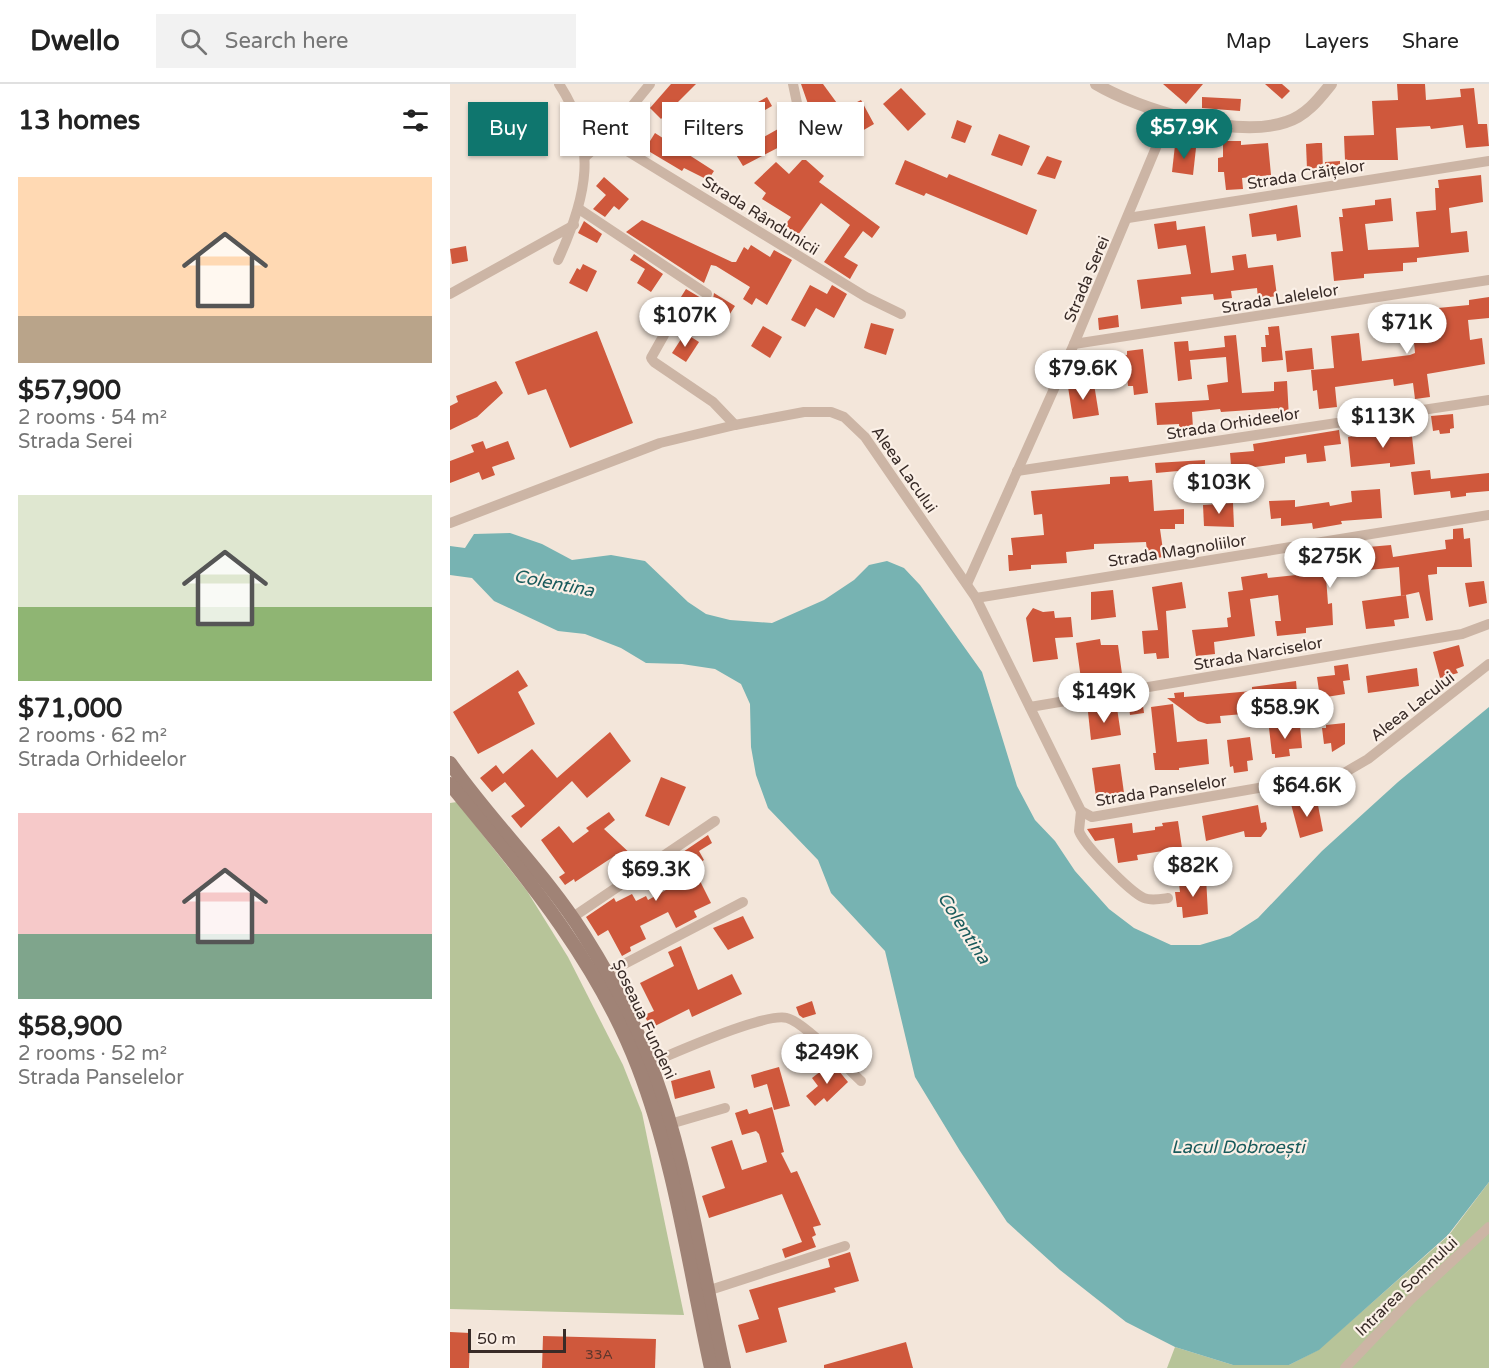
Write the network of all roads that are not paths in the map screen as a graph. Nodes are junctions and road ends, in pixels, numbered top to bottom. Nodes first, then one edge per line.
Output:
1 (559, 84) edge
2 (650, 84) edge
3 (793, 84) edge
4 (1096, 84) edge
5 (1331, 84) edge
6 (569, 102) edge
7 (635, 102) edge
8 (797, 102) edge
9 (1170, 114) junction
10 (586, 156) edge
11 (635, 156) edge
12 (1489, 161) edge
13 (579, 209) junction
14 (1128, 218) junction
15 (574, 225) junction
16 (558, 260) dead end
17 (1489, 280) edge
18 (450, 294) edge
19 (707, 294) dead end
20 (901, 314) dead end
21 (664, 335) dead end
22 (1074, 344) junction
23 (1489, 400) edge
24 (735, 425) junction
25 (1017, 471) junction
26 (1489, 515) edge
27 (450, 523) edge
28 (967, 584) junction
29 (976, 598) junction
30 (1489, 624) edge
31 (1489, 664) edge
32 (1030, 707) junction
33 (450, 763) edge
34 (1352, 770) joint
35 (450, 783) edge
36 (1082, 811) junction
37 (715, 821) dead end
38 (1168, 898) dead end
39 (743, 902) dead end
40 (573, 917) junction
41 (607, 974) junction
42 (650, 1063) junction
43 (861, 1081) dead end
44 (725, 1107) dead end
45 (670, 1124) junction
46 (1489, 1227) edge
47 (845, 1246) dead end
48 (707, 1290) junction
49 (711, 1368) edge
50 (724, 1368) edge
51 (1345, 1368) edge

1 - 6 street
2 - 7 street
3 - 8 street
4 - 9 street
5 - 9 street
9 - 14 street, Strada Serei
10 - 13 street
11 - 20 street, Strada Rândunicii
12 - 14 street, Strada Crăițelor
13 - 15 street
13 - 19 street
14 - 22 street, Strada Serei
15 - 16 street
15 - 18 street
17 - 22 street, Strada Lalelelor
21 - 24 street
22 - 25 street, Strada Serei
23 - 25 street, Strada Orhideelor
24 - 27 street, Aleea Lacului
24 - 28 street, Aleea Lacului
25 - 28 street, Strada Serei
26 - 29 street, Strada Magnoliilor
28 - 29 street, Aleea Lacului
29 - 32 street, Aleea Lacului
30 - 32 street, Strada Narciselor
31 - 34 street, Aleea Lacului
32 - 36 street, Aleea Lacului
33 - 40 main road, Șoseaua Fundeni
34 - 36 street, Strada Panselelor
35 - 49 main road, Șoseaua Fundeni
36 - 38 street
37 - 40 street
39 - 41 street
40 - 41 main road, Șoseaua Fundeni
41 - 42 main road, Șoseaua Fundeni
42 - 43 street
42 - 45 main road, Șoseaua Fundeni
44 - 45 street
45 - 48 main road, Șoseaua Fundeni
46 - 51 street, Intrarea Somnului
47 - 48 street
48 - 50 main road, Șoseaua Fundeni

